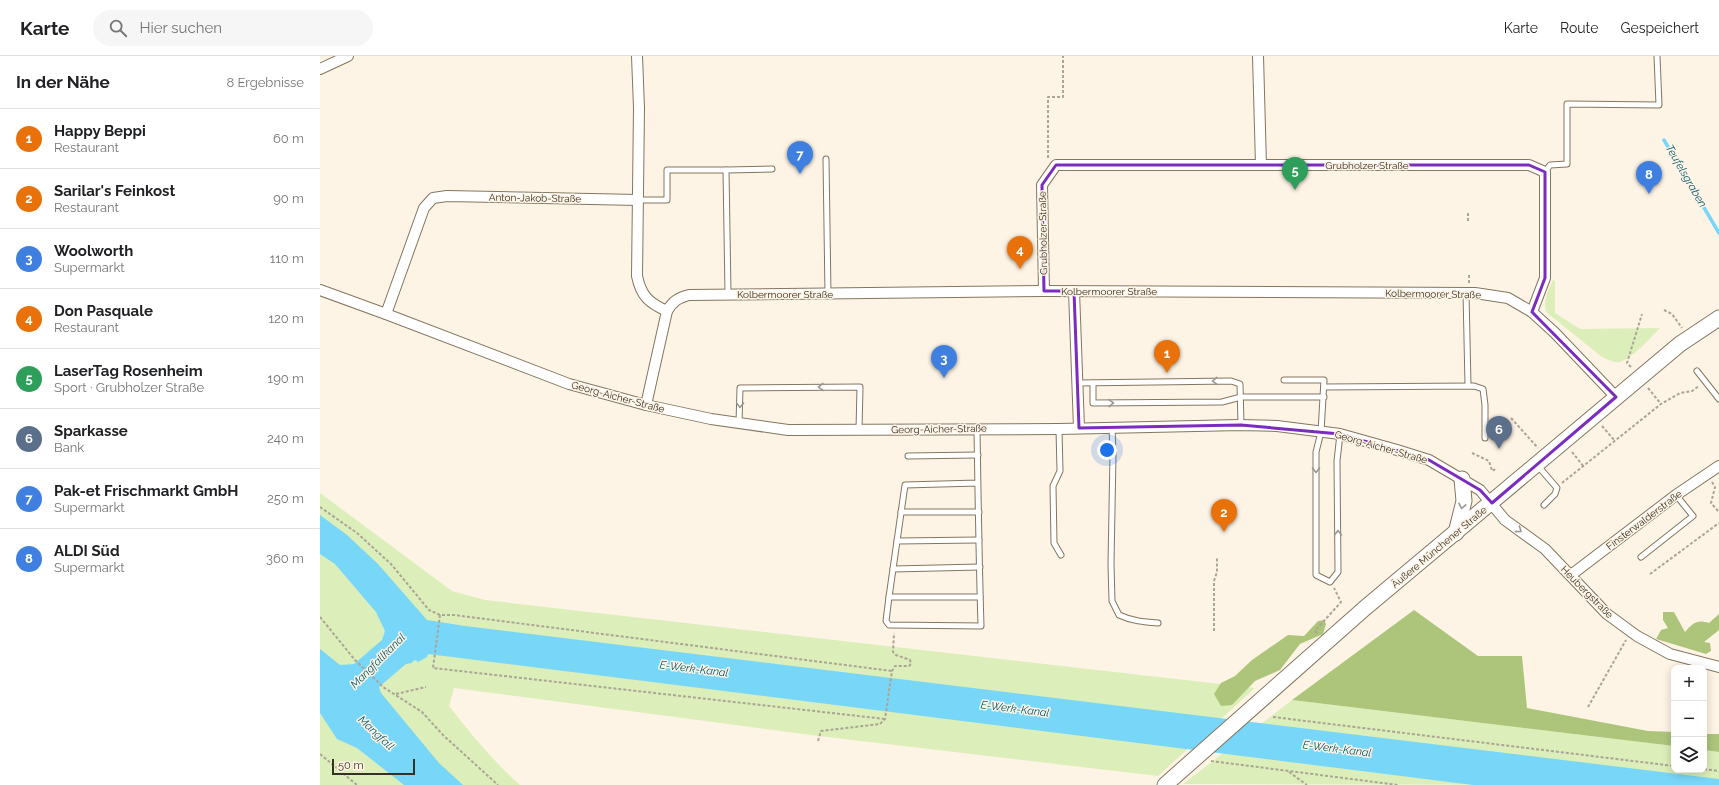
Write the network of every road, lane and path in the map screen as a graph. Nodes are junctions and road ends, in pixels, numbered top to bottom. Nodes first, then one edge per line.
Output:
1 (348, 56) edge
2 (637, 56) edge
3 (1063, 56) edge
4 (1258, 56) edge
5 (1657, 56) edge
6 (320, 69) edge
7 (826, 159) dead end
8 (1261, 165) junction
9 (772, 169) dead end
10 (726, 170) junction
11 (1545, 172) junction
12 (1047, 177) junction
13 (638, 200) junction
14 (1468, 213) dead end
15 (1468, 221) dead end
16 (320, 290) edge
17 (1044, 291) junction
18 (1074, 291) junction
19 (1466, 293) junction
20 (728, 294) junction
21 (828, 294) junction
22 (1664, 310) dead end
23 (667, 311) junction
24 (1532, 312) junction
25 (386, 314) junction
26 (1642, 314) dead end
27 (1719, 318) edge
28 (1676, 320) dead end
29 (1697, 371) dead end
30 (1640, 377) junction
31 (1284, 380) dead end
32 (1706, 382) junction
33 (1077, 383) junction
34 (1093, 383) junction
35 (1468, 385) junction
36 (1324, 387) junction
37 (1241, 397) junction
38 (1324, 397) junction
39 (1616, 397) junction
40 (1719, 399) edge
41 (1661, 404) junction
42 (646, 406) junction
43 (1598, 412) junction
44 (1511, 418) dead end
45 (739, 423) junction
46 (1241, 425) junction
47 (1079, 428) junction
48 (1112, 428) junction
49 (977, 429) junction
50 (1059, 429) junction
51 (859, 430) junction
52 (1321, 432) junction
53 (1340, 434) junction
54 (1485, 438) dead end
55 (1563, 441) junction
56 (1615, 441) junction
57 (1472, 454) dead end
58 (978, 455) junction
59 (908, 456) dead end
60 (1541, 460) junction
61 (1719, 466) edge
62 (1497, 468) dead end
63 (1584, 468) junction
64 (1708, 474) junction
65 (1462, 479) junction
66 (978, 483) junction
67 (1557, 488) junction
68 (1676, 495) junction
69 (1492, 503) junction
70 (1544, 505) dead end
71 (320, 507) edge
72 (901, 512) junction
73 (979, 512) junction
74 (1719, 512) edge
75 (1719, 523) edge
76 (1456, 533) junction
77 (979, 540) junction
78 (897, 541) junction
79 (1061, 555) dead end
80 (1217, 557) dead end
81 (1641, 557) dead end
82 (980, 567) junction
83 (893, 569) junction
84 (1650, 574) dead end
85 (1571, 575) junction
86 (1330, 582) junction
87 (889, 597) junction
88 (980, 597) junction
89 (440, 615) junction
90 (320, 617) edge
91 (1158, 623) dead end
92 (1214, 630) dead end
93 (1631, 632) junction
94 (894, 641) dead end
95 (1326, 642) junction
96 (1719, 667) edge
97 (892, 671) junction
98 (426, 687) dead end
99 (396, 694) junction
100 (1588, 707) dead end
101 (1273, 716) dead end
102 (886, 719) junction
103 (818, 741) dead end
104 (320, 754) edge
105 (1196, 759) junction
106 (1671, 766) edge
107 (1707, 770) edge
108 (1288, 771) junction
109 (1719, 771) edge
110 (358, 785) edge
111 (498, 785) edge
112 (1165, 785) edge
113 (1307, 785) edge
114 (1398, 785) edge

1 - 6 street
2 - 13 street
3 - 12 path
4 - 8 street
5 - 11 lane
7 - 21 lane
8 - 11 street, Grubholzer Straße
8 - 12 street, Grubholzer Straße
9 - 10 lane
10 - 13 lane
10 - 20 lane
11 - 24 street
12 - 17 street, Grubholzer Straße
13 - 23 street
13 - 25 street, Anton-Jakob-Straße
14 - 15 path
16 - 25 street, Georg-Aicher-Straße
17 - 18 street, Kolbermoorer Straße
17 - 21 street, Kolbermoorer Straße
18 - 19 street, Kolbermoorer Straße
18 - 33 street
19 - 24 street, Kolbermoorer Straße
19 - 35 lane
20 - 21 street, Kolbermoorer Straße
20 - 23 street, Kolbermoorer Straße
22 - 28 path
23 - 42 street
24 - 39 street, Kolbermoorer Straße
25 - 42 street, Georg-Aicher-Straße
26 - 30 path
27 - 30 main road, Äußere Münchener Straße
29 - 32 lane
30 - 39 main road, Äußere Münchener Straße
30 - 41 path
31 - 36 lane
32 - 40 lane
32 - 41 path
33 - 34 lane
33 - 47 street
37 -> 34 lane
34 -> 37 lane
35 - 36 lane
35 - 54 lane
36 - 38 lane
37 - 38 lane
37 - 46 lane
38 - 52 lane
39 - 43 main road, Äußere Münchener Straße
41 - 56 path
42 - 45 street, Georg-Aicher-Straße
43 - 55 main road, Äußere Münchener Straße
43 - 56 path
44 - 60 path
45 - 51 street, Georg-Aicher-Straße
51 -> 45 lane
46 - 48 street, Georg-Aicher-Straße
46 - 52 street, Georg-Aicher-Straße
47 - 48 street, Georg-Aicher-Straße
47 - 50 street, Georg-Aicher-Straße
48 - 91 lane
49 - 50 street, Georg-Aicher-Straße
49 - 51 street, Georg-Aicher-Straße
49 - 58 lane
50 - 79 lane
52 - 53 street, Georg-Aicher-Straße
52 -> 86 lane
53 - 65 street, Georg-Aicher-Straße
86 -> 53 lane
55 - 60 main road, Äußere Münchener Straße
55 - 63 path
56 - 63 path
57 - 62 path
58 - 59 lane
58 - 66 lane
60 - 67 lane
60 - 69 main road, Äußere Münchener Straße
61 - 64 street, Finsterwalderstraße
63 - 67 path
64 - 68 street, Finsterwalderstraße
64 - 74 path
65 - 69 street, Georg-Aicher-Straße
65 -> 76 main road
66 - 72 lane
66 - 73 lane
67 - 70 lane
68 - 81 lane
68 - 85 street, Finsterwalderstraße
69 - 76 main road, Äußere Münchener Straße
69 -> 85 street, Heubergstraße
71 - 89 path
72 - 73 lane
72 - 78 lane
73 - 77 lane
75 - 84 path
76 - 95 main road, Äußere Münchener Straße
77 - 78 lane
77 - 82 lane
78 - 83 lane
80 - 92 path
82 - 83 lane
82 - 88 lane
83 - 87 lane
85 - 93 street, Heubergstraße
86 - 95 path
87 - 88 lane
87 - 88 lane
89 - 97 path
89 - 102 path
90 - 99 path
93 - 96 street, Heubergstraße
93 - 100 path
94 - 97 path
95 - 105 main road, Äußere Münchener Straße
97 - 102 path
98 - 99 path
99 - 111 path
101 - 106 path
102 - 103 path
104 - 110 path
105 - 108 path
105 - 112 main road, Äußere Münchener Straße
107 - 109 path
108 - 113 path
108 - 114 path

